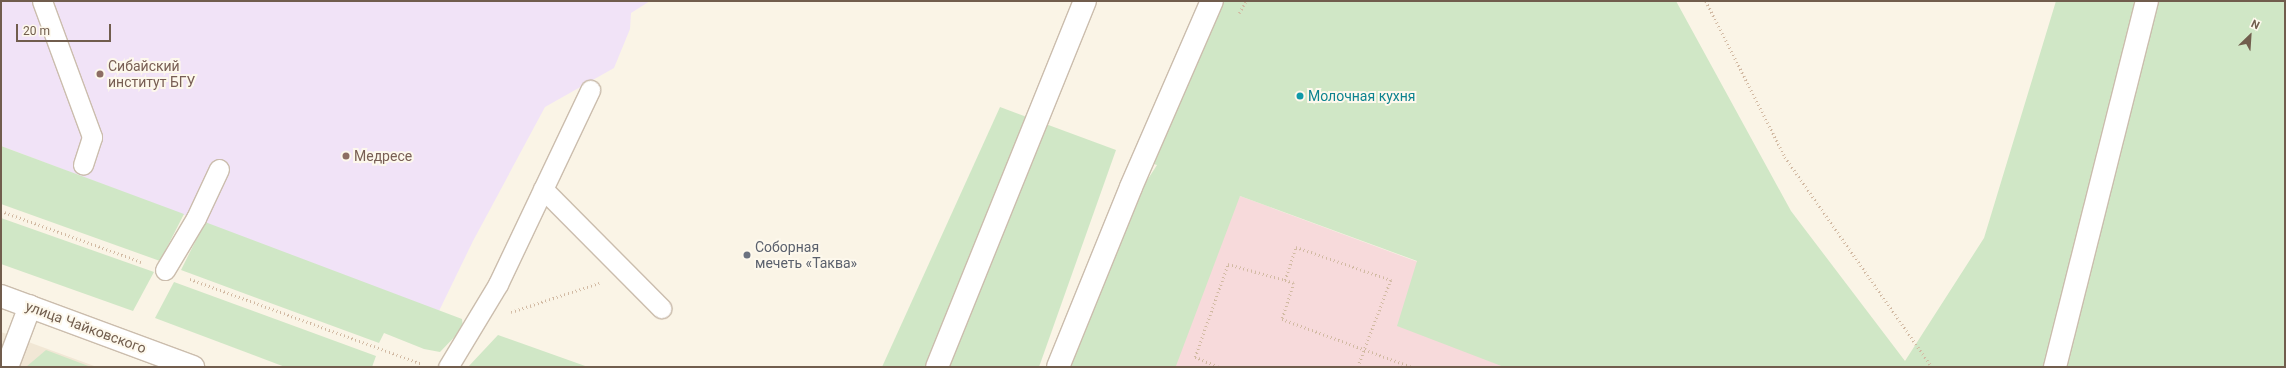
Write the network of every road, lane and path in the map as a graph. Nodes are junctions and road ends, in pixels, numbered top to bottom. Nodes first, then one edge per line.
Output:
1 (42, 1) edge
2 (1085, 1) edge
3 (1212, 1) edge
4 (1706, 1) edge
5 (2147, 1) edge
6 (590, 90) dead end
7 (83, 165) dead end
8 (219, 169) dead end
9 (543, 189) junction
10 (1, 211) edge
11 (165, 270) junction
12 (626, 273) junction
13 (1285, 280) junction
14 (1, 296) edge
15 (30, 306) junction
16 (661, 308) dead end
17 (475, 325) junction
18 (1365, 350) junction
19 (424, 364) dead end
20 (7, 367) edge
21 (193, 367) edge
22 (448, 367) edge
23 (937, 367) edge
24 (1058, 367) edge
25 (1218, 367) edge
26 (1358, 367) edge
27 (1412, 367) edge
28 (1932, 367) edge
29 (2055, 367) edge

1 - 7 lane
2 - 23 street
3 - 24 street
4 - 28 path
5 - 29 street
6 - 9 lane
8 - 11 lane
9 - 12 lane
9 - 17 lane
10 - 11 path
11 - 19 path
12 - 16 lane
12 - 17 path
13 - 18 path
13 - 18 path
13 - 25 path
14 - 15 street, улица Чайковского
15 - 20 street
15 - 21 street, улица Чайковского
17 - 22 lane
18 - 26 path
18 - 27 path

